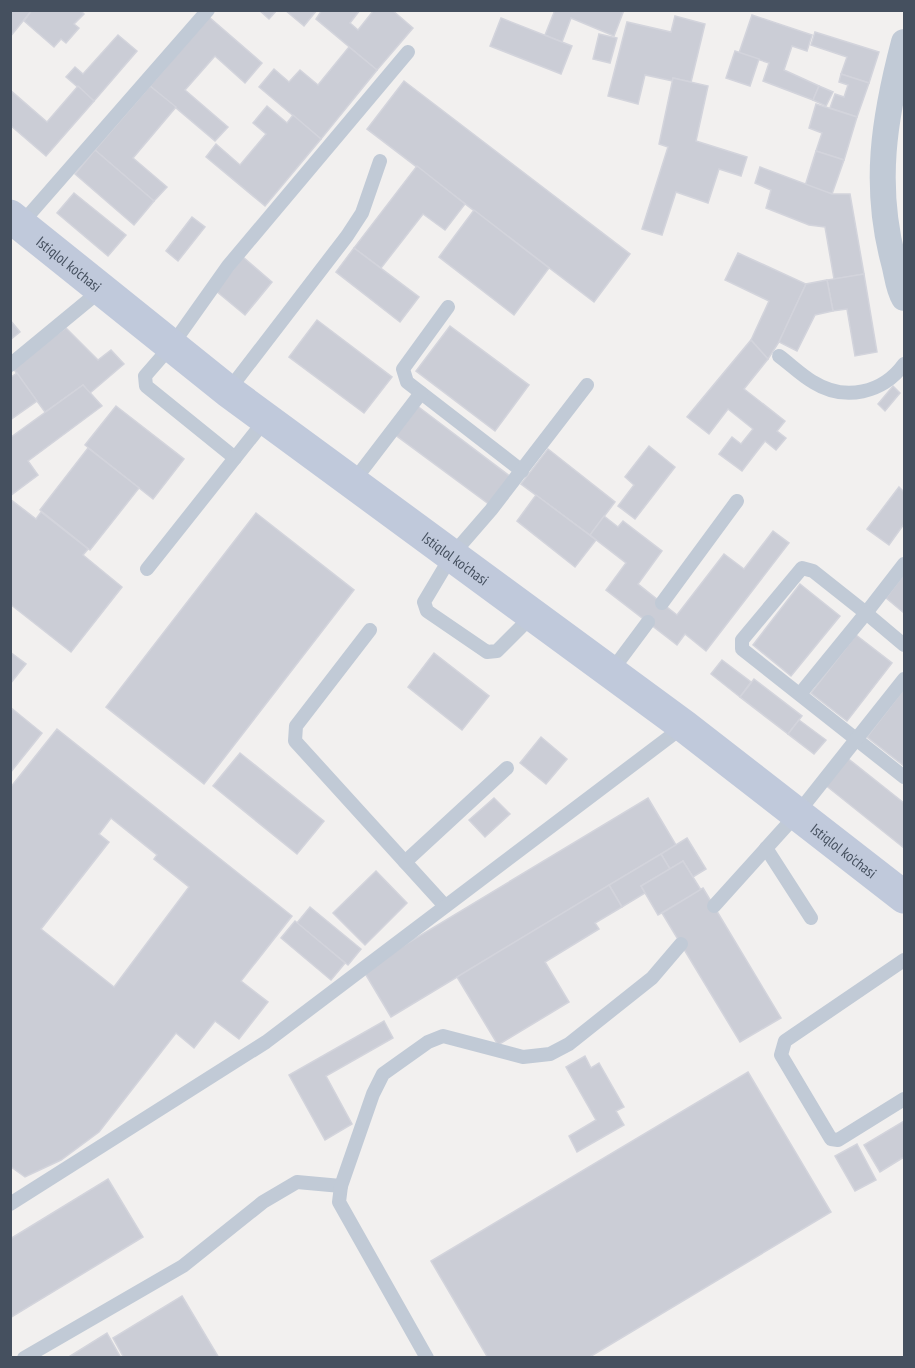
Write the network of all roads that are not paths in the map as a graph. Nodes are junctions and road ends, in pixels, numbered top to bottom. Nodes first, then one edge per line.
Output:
1 (208, 10) edge
2 (904, 42) edge
3 (408, 52) dead end
4 (380, 161) dead end
5 (16, 220) edge
6 (103, 289) junction
7 (904, 298) edge
8 (448, 307) dead end
9 (172, 345) junction
10 (779, 356) dead end
11 (904, 364) edge
12 (10, 365) edge
13 (587, 385) dead end
14 (228, 391) junction
15 (422, 393) junction
16 (266, 419) junction
17 (235, 458) junction
18 (522, 471) junction
19 (353, 483) junction
20 (737, 501) dead end
21 (452, 555) junction
22 (904, 564) edge
23 (147, 569) dead end
24 (662, 603) dead end
25 (866, 613) junction
26 (533, 615) junction
27 (648, 622) dead end
28 (370, 630) dead end
29 (904, 645) edge
30 (610, 672) junction
31 (904, 680) edge
32 (800, 694) junction
33 (684, 726) junction
34 (856, 739) junction
35 (507, 768) dead end
36 (904, 777) edge
37 (797, 814) junction
38 (766, 848) junction
39 (405, 862) junction
40 (904, 897) edge
41 (445, 906) junction
42 (714, 906) dead end
43 (811, 918) dead end
44 (681, 944) dead end
45 (904, 960) edge
46 (904, 1099) edge
47 (341, 1186) junction
48 (10, 1204) edge
49 (24, 1358) edge
50 (427, 1358) edge

1 - 5 lane
2 - 7 street
3 - 9 lane
4 - 14 lane
5 - 6 main road, Istiqlol ko'chasi
6 - 9 main road, Istiqlol ko'chasi
6 - 12 lane
8 - 15 lane
9 - 14 main road, Istiqlol ko'chasi
9 - 17 lane
10 - 11 lane
13 - 18 lane
14 - 16 main road, Istiqlol ko'chasi
15 - 18 lane
15 - 19 lane
16 - 17 lane
16 - 19 main road, Istiqlol ko'chasi
17 - 23 lane
18 - 21 lane
19 - 21 main road, Istiqlol ko'chasi
20 - 24 lane
21 - 26 main road, Istiqlol ko'chasi
21 - 26 lane
22 - 25 lane
25 - 29 lane
25 - 32 lane
25 - 32 lane
26 - 30 main road, Istiqlol ko'chasi
27 - 30 lane
28 - 39 lane
30 - 33 main road, Istiqlol ko'chasi
31 - 34 lane
32 - 34 lane
33 - 37 main road, Istiqlol ko'chasi
33 - 41 lane
34 - 36 lane
34 - 37 lane
35 - 39 lane
37 - 38 lane
37 - 40 main road, Istiqlol ko'chasi
38 - 42 lane
38 - 43 lane
39 - 41 lane
41 - 48 lane
44 - 47 lane
45 - 46 lane
47 - 49 lane
47 - 50 lane

